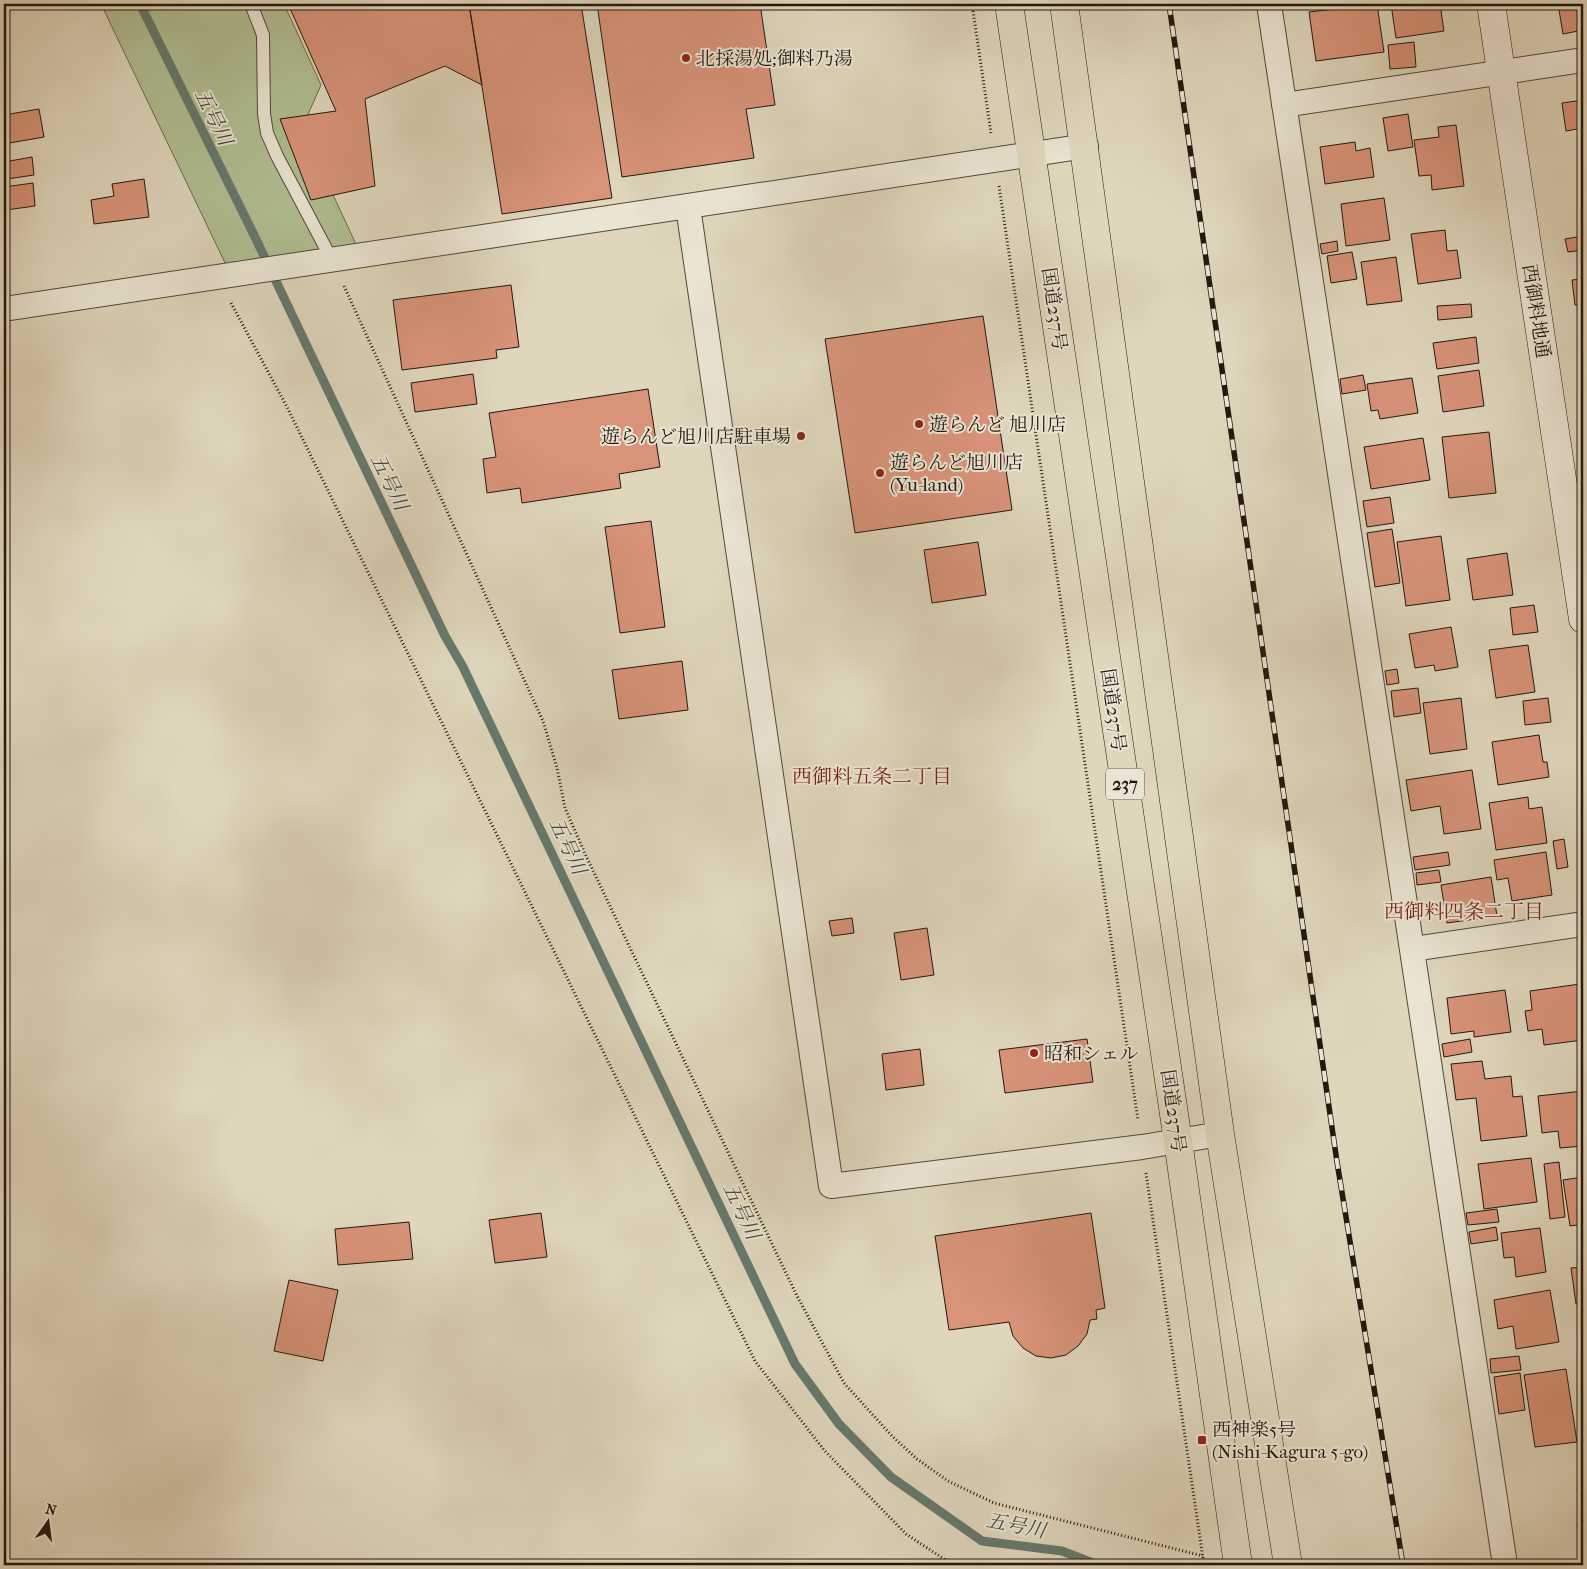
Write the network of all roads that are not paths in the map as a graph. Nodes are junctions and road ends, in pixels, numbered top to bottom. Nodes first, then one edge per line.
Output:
1 (251, 4) edge
2 (1009, 4) edge
3 (1064, 4) edge
4 (1269, 4) edge
5 (1491, 4) edge
6 (1583, 60) edge
7 (1501, 72) junction
8 (1284, 105) junction
9 (1086, 146) junction
10 (1032, 154) junction
11 (688, 207) junction
12 (324, 261) junction
13 (4, 306) edge
14 (1583, 619) edge
15 (1583, 924) edge
16 (1413, 949) junction
17 (1220, 1134) junction
18 (1178, 1141) junction
19 (1238, 1565) edge
20 (1288, 1565) edge
21 (1504, 1565) edge

1 - 12 lane
2 - 10 highway, 国道237号 / 237
3 - 9 highway, 237
4 - 8 street
5 - 7 street, 西御料地通
6 - 7 street
7 - 8 street
7 - 14 street, 西御料地通
8 - 16 street
9 - 10 street
9 - 17 highway, 237
10 - 11 street
10 - 18 highway, 国道237号 / 237
11 - 12 street
11 - 18 street
12 - 13 street
15 - 16 street
16 - 21 street
17 - 18 street
17 - 20 highway, 237
18 - 19 highway, 国道237号 / 237

